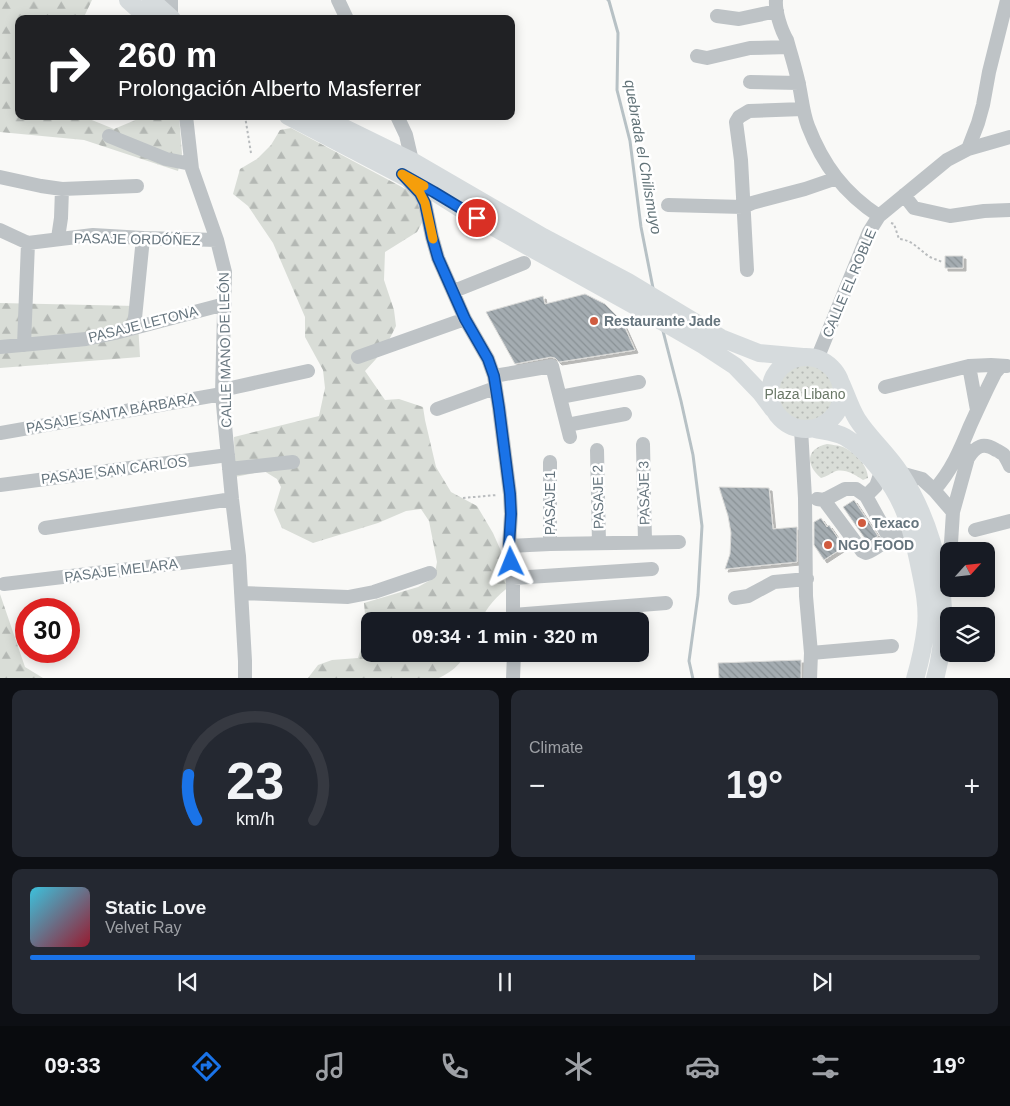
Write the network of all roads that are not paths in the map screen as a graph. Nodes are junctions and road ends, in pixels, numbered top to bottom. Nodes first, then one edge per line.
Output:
1 (128, 0) edge
2 (151, 0) edge
3 (171, 0) edge
4 (338, 0) edge
5 (1007, 0) edge
6 (776, 6) edge
7 (145, 15) edge
8 (168, 15) edge
9 (171, 15) edge
10 (345, 15) edge
11 (717, 16) dead end
12 (789, 47) junction
13 (697, 56) dead end
14 (750, 82) dead end
15 (799, 83) junction
16 (803, 109) junction
17 (186, 120) edge
18 (297, 120) edge
19 (327, 120) edge
20 (399, 120) edge
21 (109, 136) dead end
22 (1010, 137) edge
23 (968, 149) junction
24 (191, 164) junction
25 (407, 168) junction
26 (0, 177) edge
27 (837, 178) junction
28 (137, 186) dead end
29 (62, 189) junction
30 (904, 195) junction
31 (668, 205) dead end
32 (743, 207) junction
33 (1010, 210) edge
34 (879, 216) junction
35 (0, 230) edge
36 (58, 238) junction
37 (143, 238) junction
38 (217, 240) junction
39 (28, 243) junction
40 (524, 263) dead end
41 (747, 270) dead end
42 (454, 291) junction
43 (225, 304) junction
44 (465, 319) junction
45 (134, 328) junction
46 (24, 345) junction
47 (0, 347) edge
48 (358, 357) dead end
49 (810, 358) junction
50 (970, 366) junction
51 (1005, 366) edge
52 (308, 370) dead end
53 (838, 377) junction
54 (495, 382) junction
55 (639, 382) dead end
56 (885, 387) dead end
57 (222, 392) junction
58 (560, 397) junction
59 (437, 409) dead end
60 (773, 409) junction
61 (977, 410) junction
62 (625, 414) dead end
63 (808, 429) junction
64 (0, 433) edge
65 (963, 443) junction
66 (643, 444) dead end
67 (597, 450) dead end
68 (968, 458) junction
69 (228, 462) junction
70 (293, 462) dead end
71 (550, 462) dead end
72 (1010, 466) edge
73 (881, 472) junction
74 (900, 473) junction
75 (0, 485) edge
76 (934, 490) junction
77 (866, 496) junction
78 (805, 498) junction
79 (232, 499) junction
80 (824, 500) junction
81 (953, 512) junction
82 (1010, 521) edge
83 (45, 528) dead end
84 (975, 530) dead end
85 (892, 536) junction
86 (913, 537) junction
87 (645, 542) junction
88 (679, 542) dead end
89 (952, 542) edge
90 (599, 543) junction
91 (550, 544) junction
92 (509, 546) junction
93 (239, 556) junction
94 (652, 569) dead end
95 (430, 573) dead end
96 (513, 578) junction
97 (940, 578) edge
98 (807, 579) junction
99 (4, 584) dead end
100 (241, 593) junction
101 (735, 598) dead end
102 (942, 598) edge
103 (666, 603) dead end
104 (513, 612) edge
105 (574, 612) edge
106 (892, 646) dead end
107 (811, 653) junction
108 (514, 662) edge
109 (245, 678) edge
110 (513, 678) edge
111 (810, 678) edge
112 (914, 678) edge
113 (935, 678) edge

1 - 7 main road
2 - 8 main road
3 - 9 street
4 - 10 street
5 - 23 street
6 - 11 street
6 - 12 street, CALLE EL ROBLE
12 - 13 street
12 - 15 street, CALLE EL ROBLE
14 - 15 street
15 - 16 street, CALLE EL ROBLE
16 - 27 street, CALLE EL ROBLE
16 - 32 street
17 - 24 street, CALLE MANO DE LEÓN
18 - 25 main road
19 - 25 main road
20 - 25 street
21 - 24 street
22 - 23 street
23 - 30 street
24 - 38 street, CALLE MANO DE LEÓN
25 - 42 street
25 - 49 main road
25 - 60 main road
26 - 29 street
27 - 32 street
27 - 34 street, CALLE EL ROBLE
28 - 29 street
29 - 36 street
30 - 33 street
30 - 34 street
31 - 32 street
32 - 41 street
34 - 49 street, CALLE EL ROBLE
35 - 39 street
36 - 37 street, PASAJE ORDÓÑEZ
36 - 39 street, PASAJE ORDÓÑEZ
37 - 38 street, PASAJE ORDÓÑEZ
37 - 45 street
38 - 43 street, CALLE MANO DE LEÓN
39 - 46 street
40 - 42 street
42 - 44 street
43 - 45 street, PASAJE LETONA
43 - 57 street, CALLE MANO DE LEÓN
44 - 48 street
44 - 54 street
45 - 46 street, PASAJE LETONA
46 - 47 street, PASAJE LETONA
49 - 53 main road
49 - 60 main road
50 - 51 street
50 - 56 street
50 - 61 street
51 - 61 street
52 - 57 street, PASAJE SANTA BÁRBARA
53 - 63 main road
53 - 74 main road
54 - 58 street
54 - 59 street
54 - 92 street
55 - 58 street
57 - 64 street, PASAJE SANTA BÁRBARA
57 - 69 street, CALLE MANO DE LEÓN
58 - 62 street
60 - 63 main road
61 - 65 street
63 - 73 main road
63 - 78 street
65 - 68 street
65 - 76 street
66 - 87 street, PASAJE 3
67 - 90 street, PASAJE 2
68 - 72 street
68 - 81 street
69 - 70 street, PASAJE SAN CARLOS
69 - 75 street, PASAJE SAN CARLOS
69 - 79 street, CALLE MANO DE LEÓN
71 - 91 street, PASAJE 1
73 - 77 street
73 - 86 main road
74 - 76 street
74 - 97 main road
76 - 81 street
77 - 80 street
77 - 85 street
78 - 80 street
78 - 98 street
79 - 83 street
79 - 93 street, CALLE MANO DE LEÓN
80 - 85 street
81 - 89 street
82 - 84 street
85 - 86 street
86 - 112 main road
87 - 88 street
87 - 90 street
90 - 91 street
91 - 92 street
92 - 96 street
93 - 99 street, PASAJE MELARA
93 - 100 street, CALLE MANO DE LEÓN
94 - 96 street
95 - 100 street
96 - 104 street
98 - 101 street
98 - 107 street
100 - 109 street, CALLE MANO DE LEÓN
102 - 113 main road
103 - 105 street
106 - 107 street
107 - 111 street
108 - 110 street

